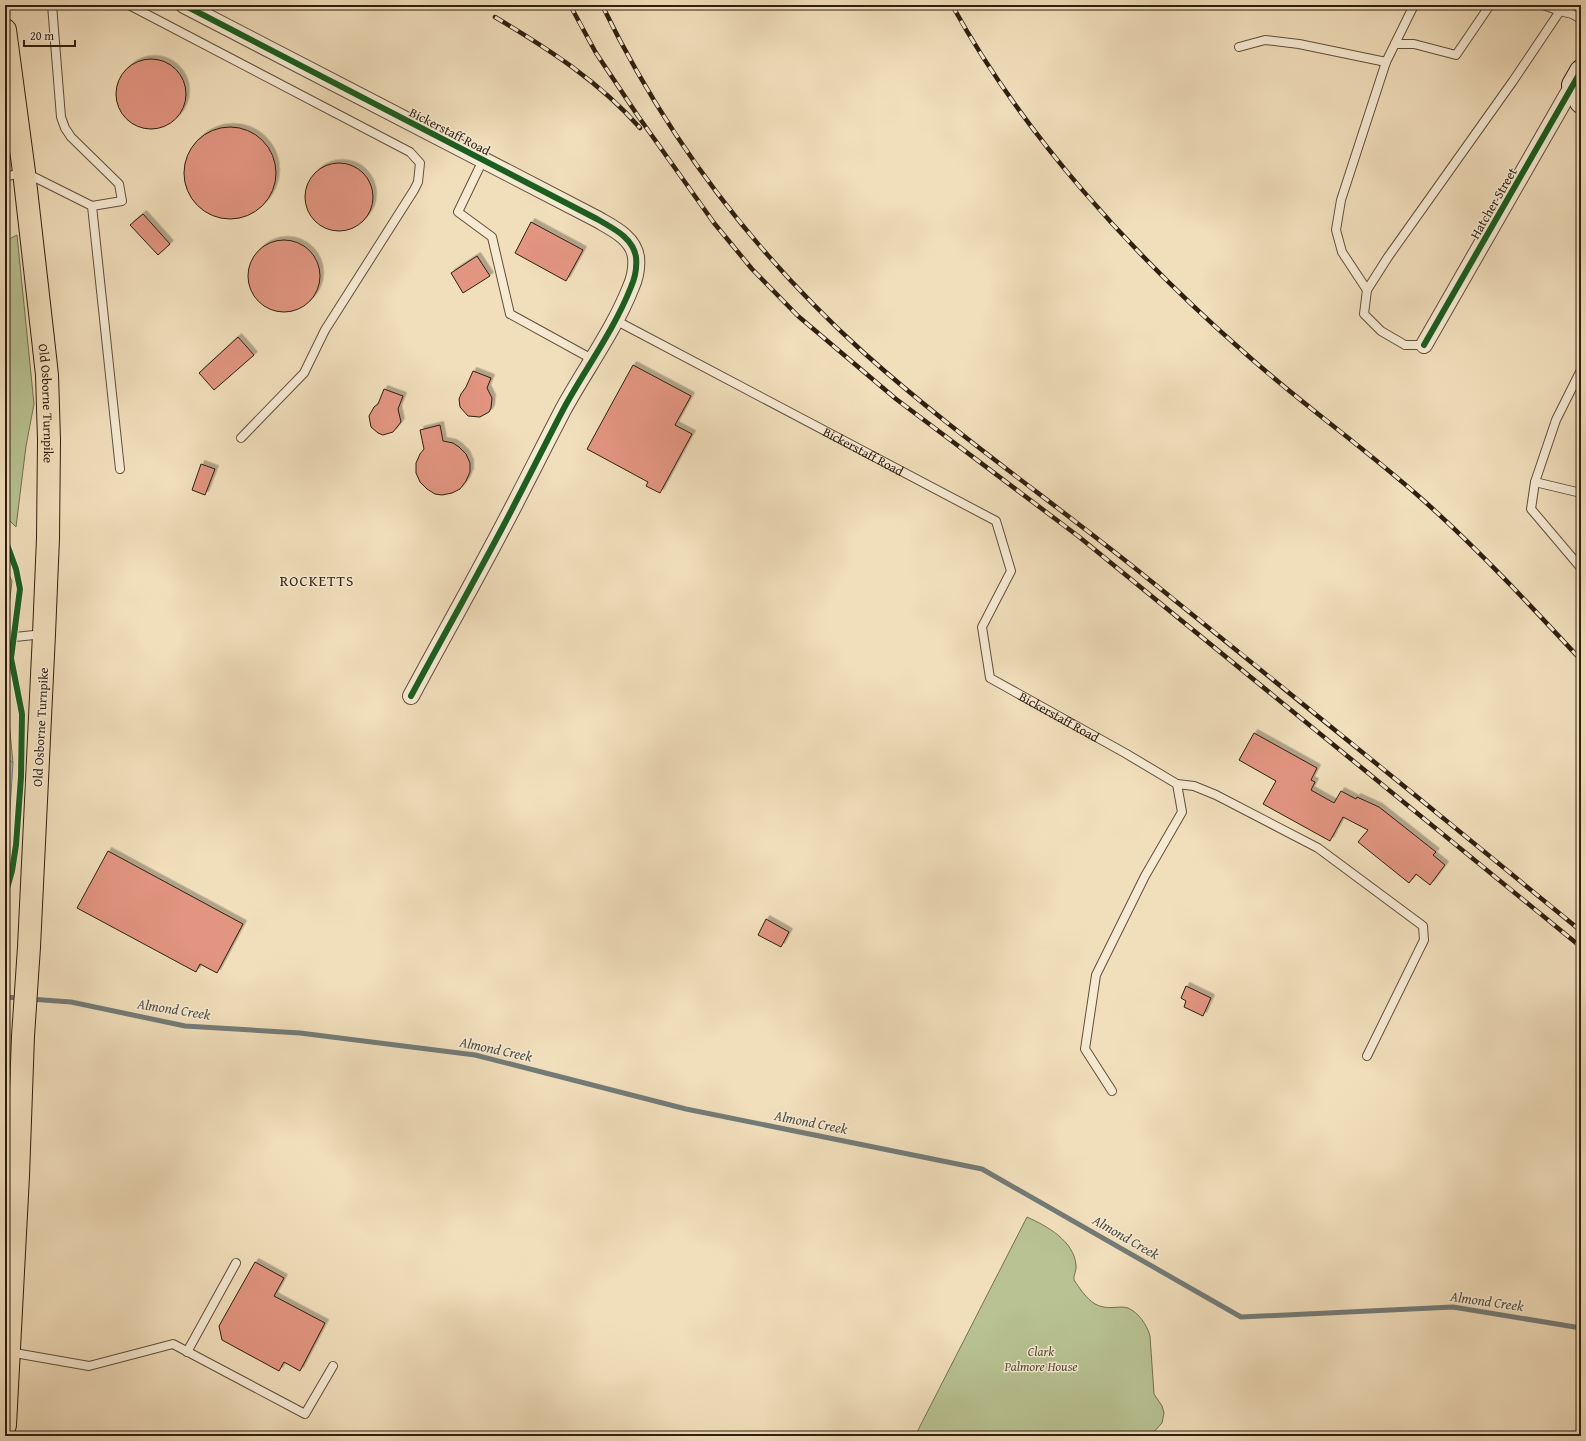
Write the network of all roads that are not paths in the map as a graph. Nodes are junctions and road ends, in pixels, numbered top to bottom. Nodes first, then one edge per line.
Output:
1 (52, 5) edge
2 (129, 5) edge
3 (184, 5) edge
4 (1414, 5) edge
5 (1490, 5) edge
6 (1543, 5) edge
7 (1560, 11) junction
8 (1581, 19) edge
9 (5, 30) edge
10 (1395, 44) junction
11 (1239, 47) dead end
12 (1386, 62) junction
13 (1579, 87) edge
14 (484, 160) junction
15 (15, 175) edge
16 (92, 206) junction
17 (1367, 290) junction
18 (615, 320) junction
19 (1424, 345) joint
20 (592, 359) junction
21 (1581, 370) edge
22 (241, 438) dead end
23 (120, 469) dead end
24 (1535, 482) junction
25 (1581, 494) edge
26 (1581, 568) edge
27 (44, 634) junction
28 (5, 638) edge
29 (411, 696) dead end
30 (1177, 784) junction
31 (1367, 1056) dead end
32 (1112, 1091) dead end
33 (236, 1263) dead end
34 (8, 1352) junction
35 (187, 1352) junction
36 (333, 1366) dead end
37 (5, 1425) edge

1 - 16 lane
2 - 22 lane
3 - 14 street, Bickerstaff Road
4 - 10 lane
5 - 10 lane
6 - 7 lane
7 - 8 lane
7 - 17 lane
9 - 15 main road, Old Osborne Turnpike
10 - 12 lane
11 - 12 lane
12 - 17 lane
13 - 19 street, Hatcher Street
14 - 18 street, Bickerstaff Road
14 - 20 lane
15 - 16 lane
15 - 27 main road, Old Osborne Turnpike
16 - 23 lane
17 - 19 lane
18 - 20 street
18 - 30 lane, Bickerstaff Road
20 - 29 street
21 - 24 lane
24 - 25 lane
24 - 26 lane
27 - 28 lane
27 - 34 main road, Old Osborne Turnpike
30 - 31 lane
30 - 32 lane
33 - 35 lane
34 - 35 lane
34 - 37 main road, Old Osborne Turnpike
35 - 36 lane

